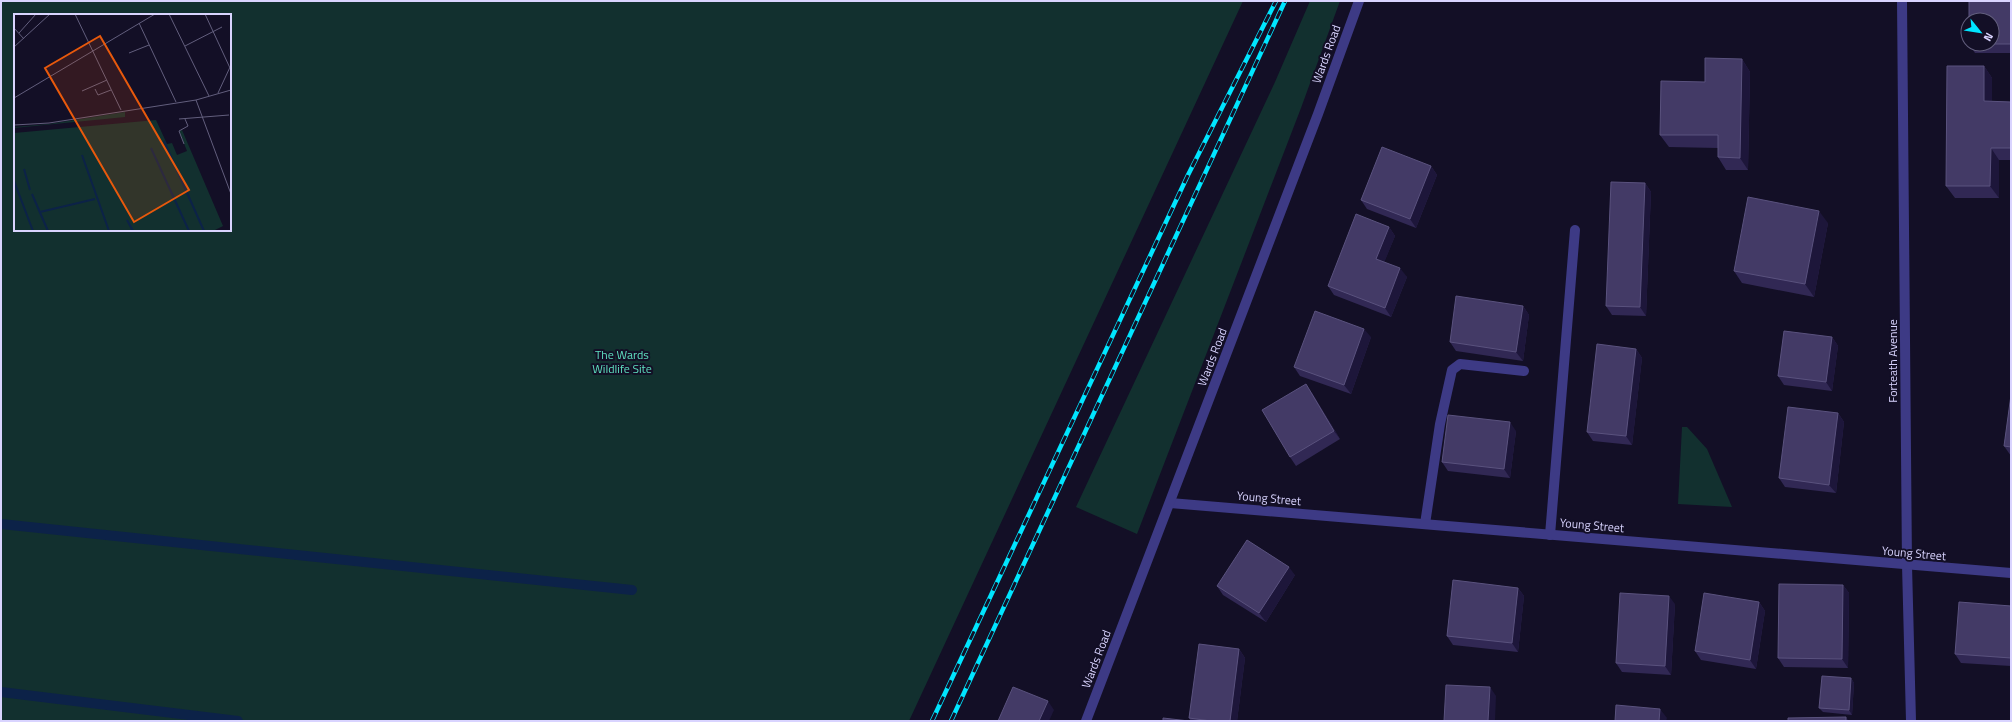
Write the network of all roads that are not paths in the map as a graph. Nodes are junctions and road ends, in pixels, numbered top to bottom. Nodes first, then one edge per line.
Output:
1 (1359, 1) edge
2 (1902, 1) edge
3 (1575, 230) dead end
4 (1524, 372) dead end
5 (1170, 502) junction
6 (1425, 524) junction
7 (1550, 535) junction
8 (1907, 565) junction
9 (2011, 573) edge
10 (1086, 721) edge
11 (1911, 721) edge

1 - 5 street, Wards Road
2 - 8 street, Forteath Avenue
3 - 7 street
4 - 6 street
5 - 6 street, Young Street
5 - 10 street, Wards Road
6 - 7 street, Young Street
7 - 8 street, Young Street
8 - 9 street, Young Street
8 - 11 street, Forteath Avenue

